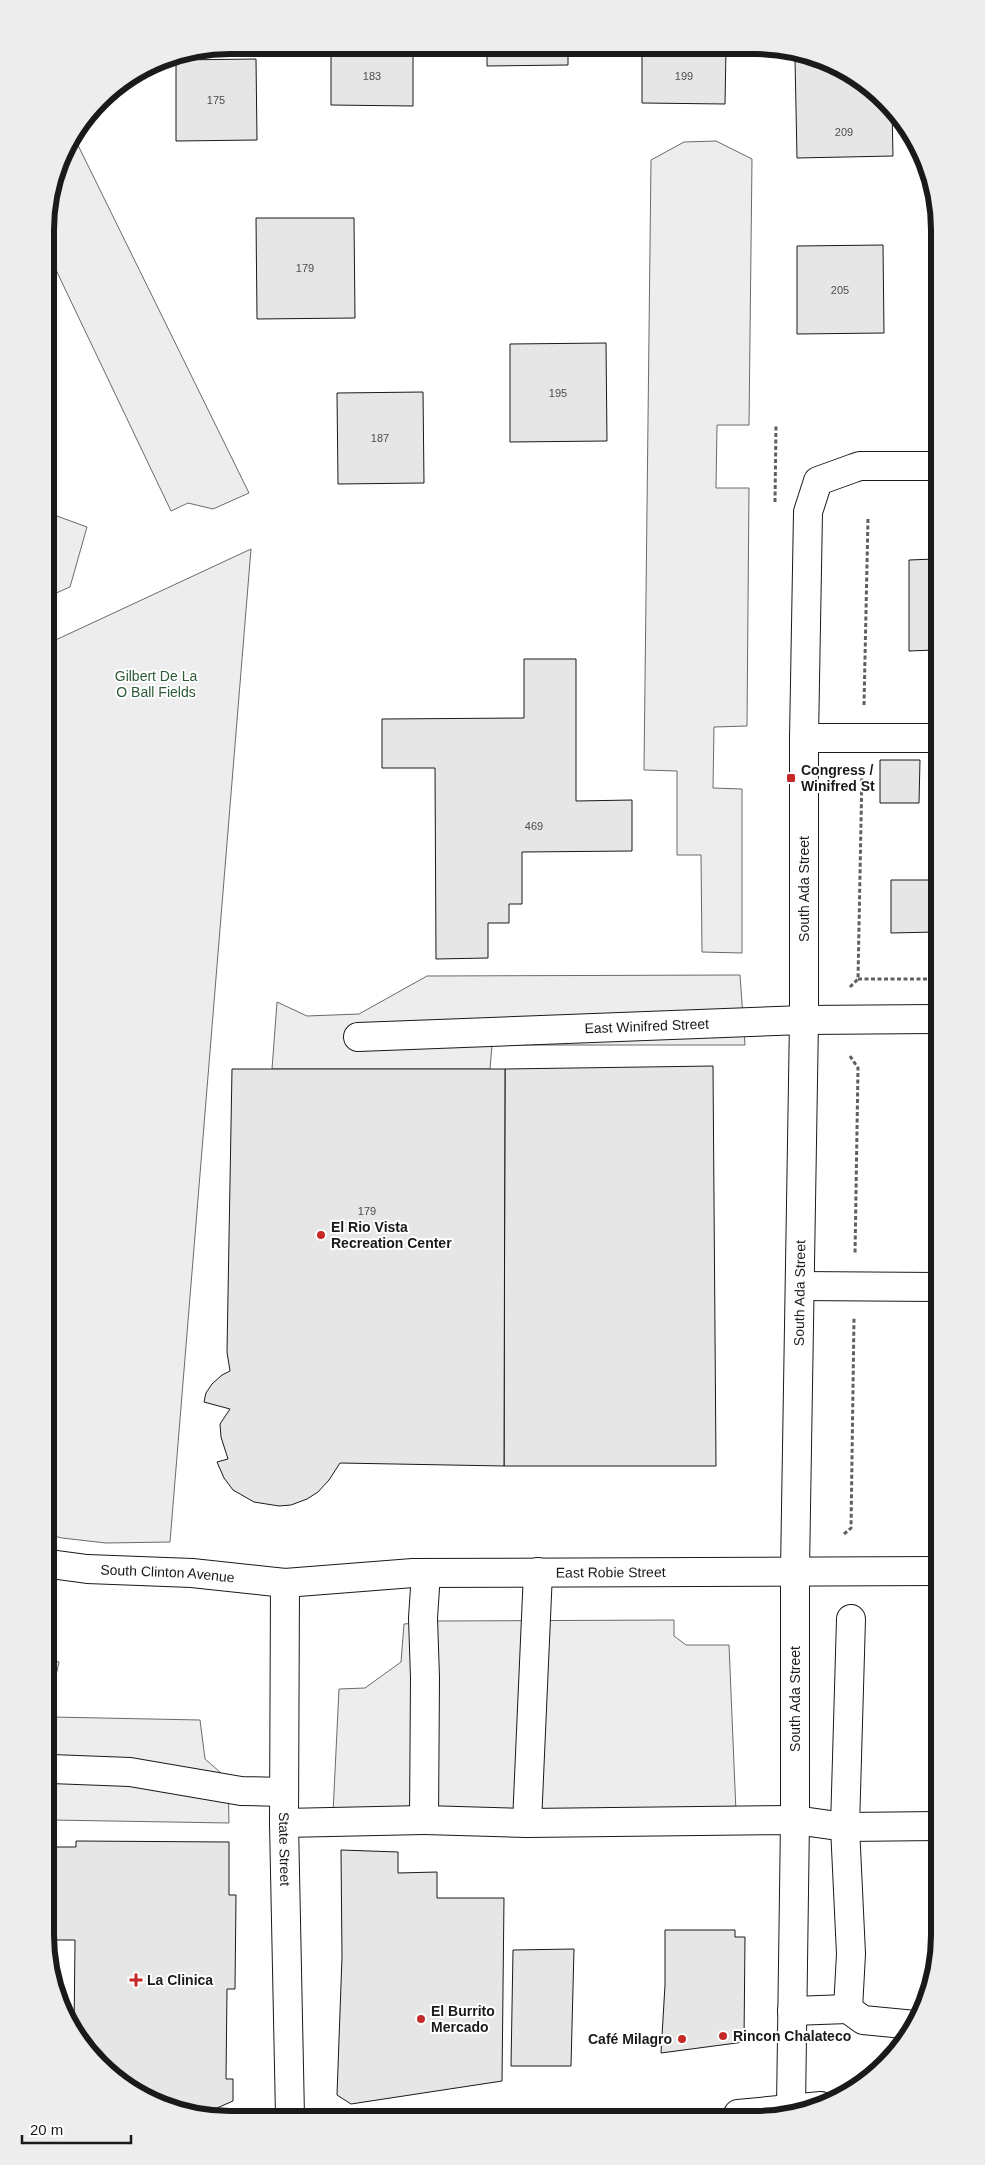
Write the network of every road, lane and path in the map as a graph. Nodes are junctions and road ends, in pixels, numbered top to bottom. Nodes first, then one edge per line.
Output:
1 (931, 466) edge
2 (804, 738) junction
3 (931, 738) edge
4 (931, 978) edge
5 (858, 979) dead end
6 (804, 1020) junction
7 (931, 1020) edge
8 (358, 1036) dead end
9 (800, 1286) junction
10 (931, 1287) edge
11 (54, 1565) edge
12 (794, 1570) junction
13 (931, 1570) edge
14 (538, 1572) junction
15 (426, 1574) junction
16 (284, 1583) junction
17 (851, 1619) dead end
18 (54, 1769) edge
19 (284, 1792) junction
20 (424, 1820) junction
21 (795, 1820) junction
22 (284, 1823) junction
23 (527, 1823) junction
24 (931, 1826) edge
25 (845, 1827) junction
26 (848, 2009) junction
27 (792, 2011) junction
28 (908, 2024) edge
29 (788, 2108) edge
30 (791, 2108) edge
31 (290, 2111) edge
32 (764, 2111) edge

1 - 2 street, South Ada Street
2 - 3 street
2 - 6 street, South Ada Street
4 - 5 path
6 - 7 street, East Winifred Street
6 - 8 street, East Winifred Street
6 - 9 street, South Ada Street
9 - 10 street
9 - 12 street, South Ada Street
11 - 16 street, South Clinton Avenue
12 - 13 street, East Robie Street
12 - 14 street, East Robie Street
12 - 21 street, South Ada Street
14 - 15 street, East Robie Street
14 - 23 street
15 - 16 street, East Robie Street
15 - 20 street
16 - 19 street, State Street
17 - 25 street
18 - 19 street
19 - 22 street, State Street
20 - 22 street
20 - 23 street
21 - 23 street
21 - 25 street
21 - 27 street, South Ada Street
22 - 31 street, State Street
24 - 25 street
25 - 26 street
26 - 27 street
26 - 28 street
27 - 30 street, South Ada Street
29 - 32 street

